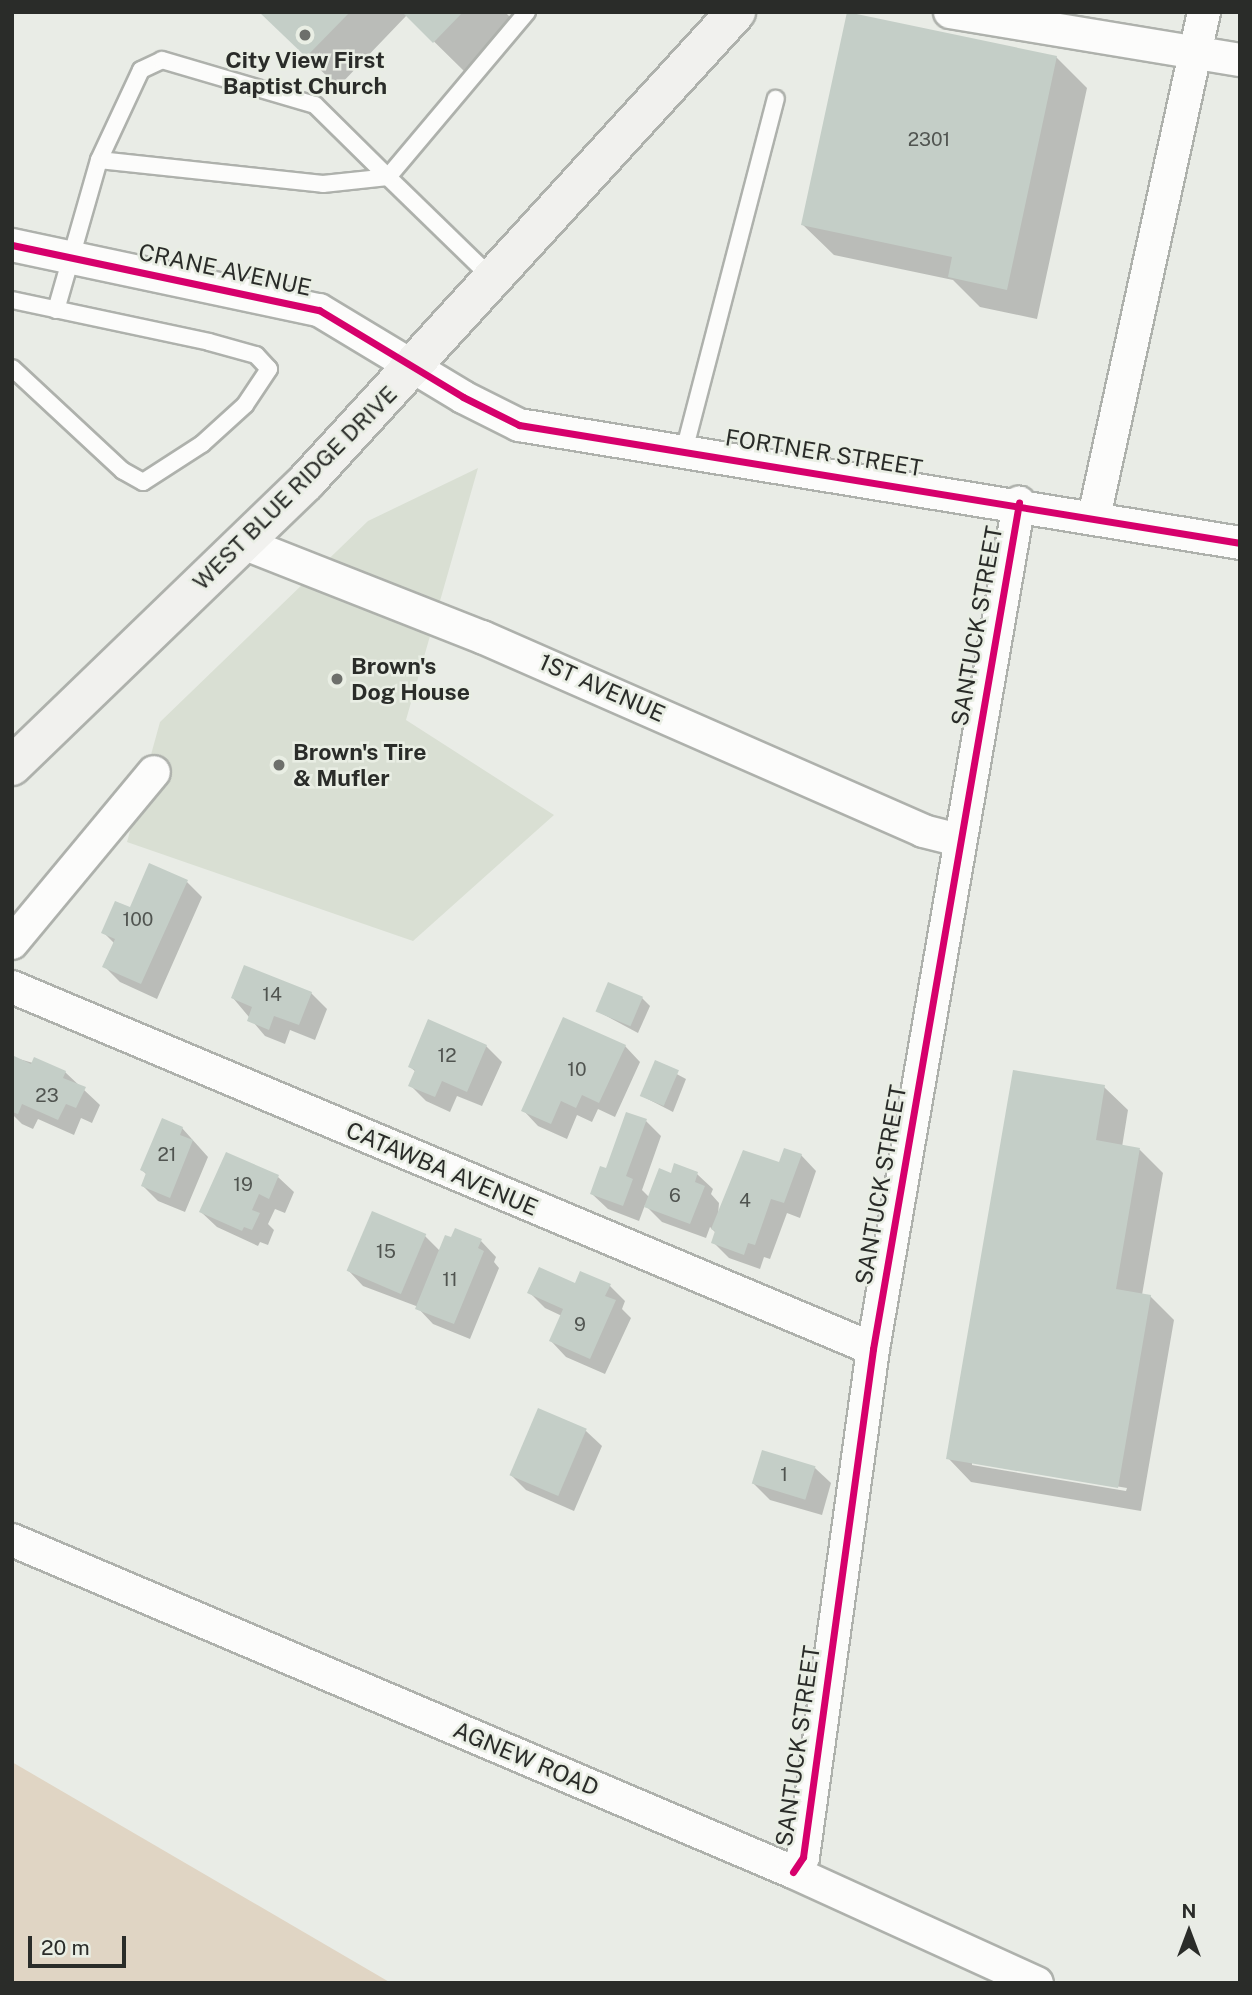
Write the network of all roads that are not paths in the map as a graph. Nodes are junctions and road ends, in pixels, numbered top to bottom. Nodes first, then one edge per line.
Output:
1 (527, 12) edge
2 (950, 12) edge
3 (1204, 12) edge
4 (724, 17) edge
5 (1196, 52) junction
6 (1240, 60) edge
7 (776, 99) dead end
8 (99, 160) junction
9 (388, 177) junction
10 (12, 245) edge
11 (71, 258) junction
12 (494, 280) junction
13 (12, 299) edge
14 (56, 310) junction
15 (417, 365) junction
16 (12, 369) edge
17 (684, 451) junction
18 (1018, 503) junction
19 (1094, 517) junction
20 (243, 543) junction
21 (1240, 543) edge
22 (12, 766) edge
23 (154, 772) dead end
24 (959, 840) junction
25 (12, 943) edge
26 (12, 987) edge
27 (873, 1349) junction
28 (12, 1540) edge
29 (793, 1872) junction
30 (1037, 1983) edge

1 - 9 lane
2 - 5 street
3 - 5 street
4 - 12 main road, WEST BLUE RIDGE DRIVE
5 - 6 street
5 - 19 street
7 - 17 lane
8 - 9 lane
8 - 9 lane
8 - 11 lane
9 - 12 lane
10 - 11 street, CRANE AVENUE
11 - 14 lane
11 - 15 street, CRANE AVENUE
12 - 15 main road, WEST BLUE RIDGE DRIVE
13 - 14 lane
14 - 16 lane
15 - 17 street, FORTNER STREET
15 - 20 main road, WEST BLUE RIDGE DRIVE
17 - 18 street, FORTNER STREET
18 - 19 street, FORTNER STREET
18 - 24 street, SANTUCK STREET
19 - 21 street, FORTNER STREET
20 - 22 main road, WEST BLUE RIDGE DRIVE
20 - 24 street, 1ST AVENUE
23 - 25 street
24 - 27 street, SANTUCK STREET
26 - 27 street, CATAWBA AVENUE
27 - 29 street, SANTUCK STREET
28 - 29 street, AGNEW ROAD
29 - 30 street, AGNEW ROAD

